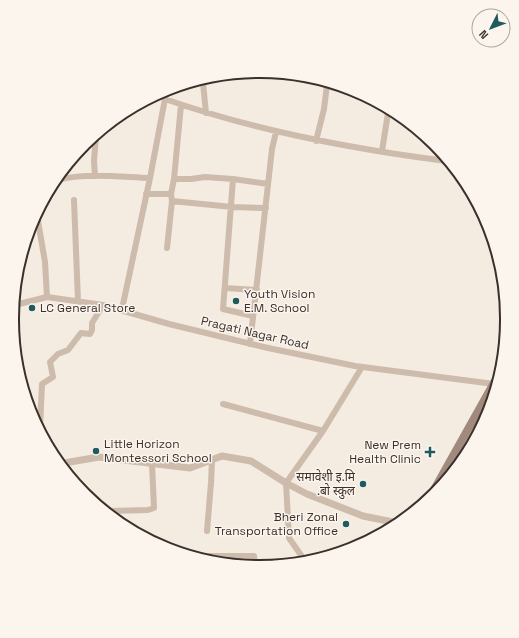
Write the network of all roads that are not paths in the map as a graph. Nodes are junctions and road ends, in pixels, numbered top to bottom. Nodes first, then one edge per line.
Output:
1 (203, 85) edge
2 (327, 88) edge
3 (165, 99) joint
4 (181, 105) junction
5 (206, 112) junction
6 (388, 116) edge
7 (276, 132) junction
8 (316, 141) junction
9 (95, 143) edge
10 (382, 152) junction
11 (440, 160) edge
12 (95, 176) junction
13 (65, 178) edge
14 (150, 178) junction
15 (174, 179) junction
16 (233, 179) junction
17 (268, 184) junction
18 (146, 194) junction
19 (172, 198) junction
20 (74, 200) dead end
21 (232, 207) junction
22 (266, 208) junction
23 (39, 224) edge
24 (167, 248) dead end
25 (226, 288) junction
26 (257, 290) junction
27 (47, 297) junction
28 (78, 302) junction
29 (20, 304) edge
30 (103, 305) junction
31 (122, 309) junction
32 (254, 316) junction
33 (250, 344) junction
34 (362, 367) junction
35 (491, 383) edge
36 (487, 395) edge
37 (223, 404) dead end
38 (40, 418) edge
39 (323, 431) junction
40 (212, 460) junction
41 (67, 462) edge
42 (152, 464) junction
43 (442, 475) edge
44 (286, 483) junction
45 (114, 511) edge
46 (389, 521) edge
47 (207, 531) dead end
48 (220, 556) edge
49 (301, 556) edge
50 (254, 560) edge

1 - 5 street
2 - 8 street
3 - 4 street
3 - 14 street
4 - 5 street
4 - 15 street
5 - 7 street
6 - 10 street
7 - 8 street
7 - 17 street
8 - 10 street
9 - 12 street
10 - 11 street
12 - 13 street
12 - 14 street
14 - 18 street
15 - 16 street
15 - 19 street
16 - 17 street
16 - 21 street
17 - 22 street
18 - 19 street
18 - 31 street
19 - 21 street
19 - 24 street
20 - 28 street
21 - 22 street
21 - 25 street
22 - 26 street
23 - 27 street
25 - 26 street
25 - 32 street
26 - 32 street
27 - 28 street, Pragati Nagar Road
27 - 29 street, Pragati Nagar Road
28 - 30 street, Pragati Nagar Road
30 - 31 street, Pragati Nagar Road
30 - 38 street
31 - 33 street, Pragati Nagar Road
32 - 33 street
33 - 34 street, Pragati Nagar Road
34 - 35 street, Pragati Nagar Road
34 - 39 street
36 - 43 main road
37 - 39 street
39 - 44 street
40 - 42 street
40 - 44 street
40 - 47 street
41 - 42 street
42 - 45 street
44 - 46 street
44 - 49 street
48 - 50 street

